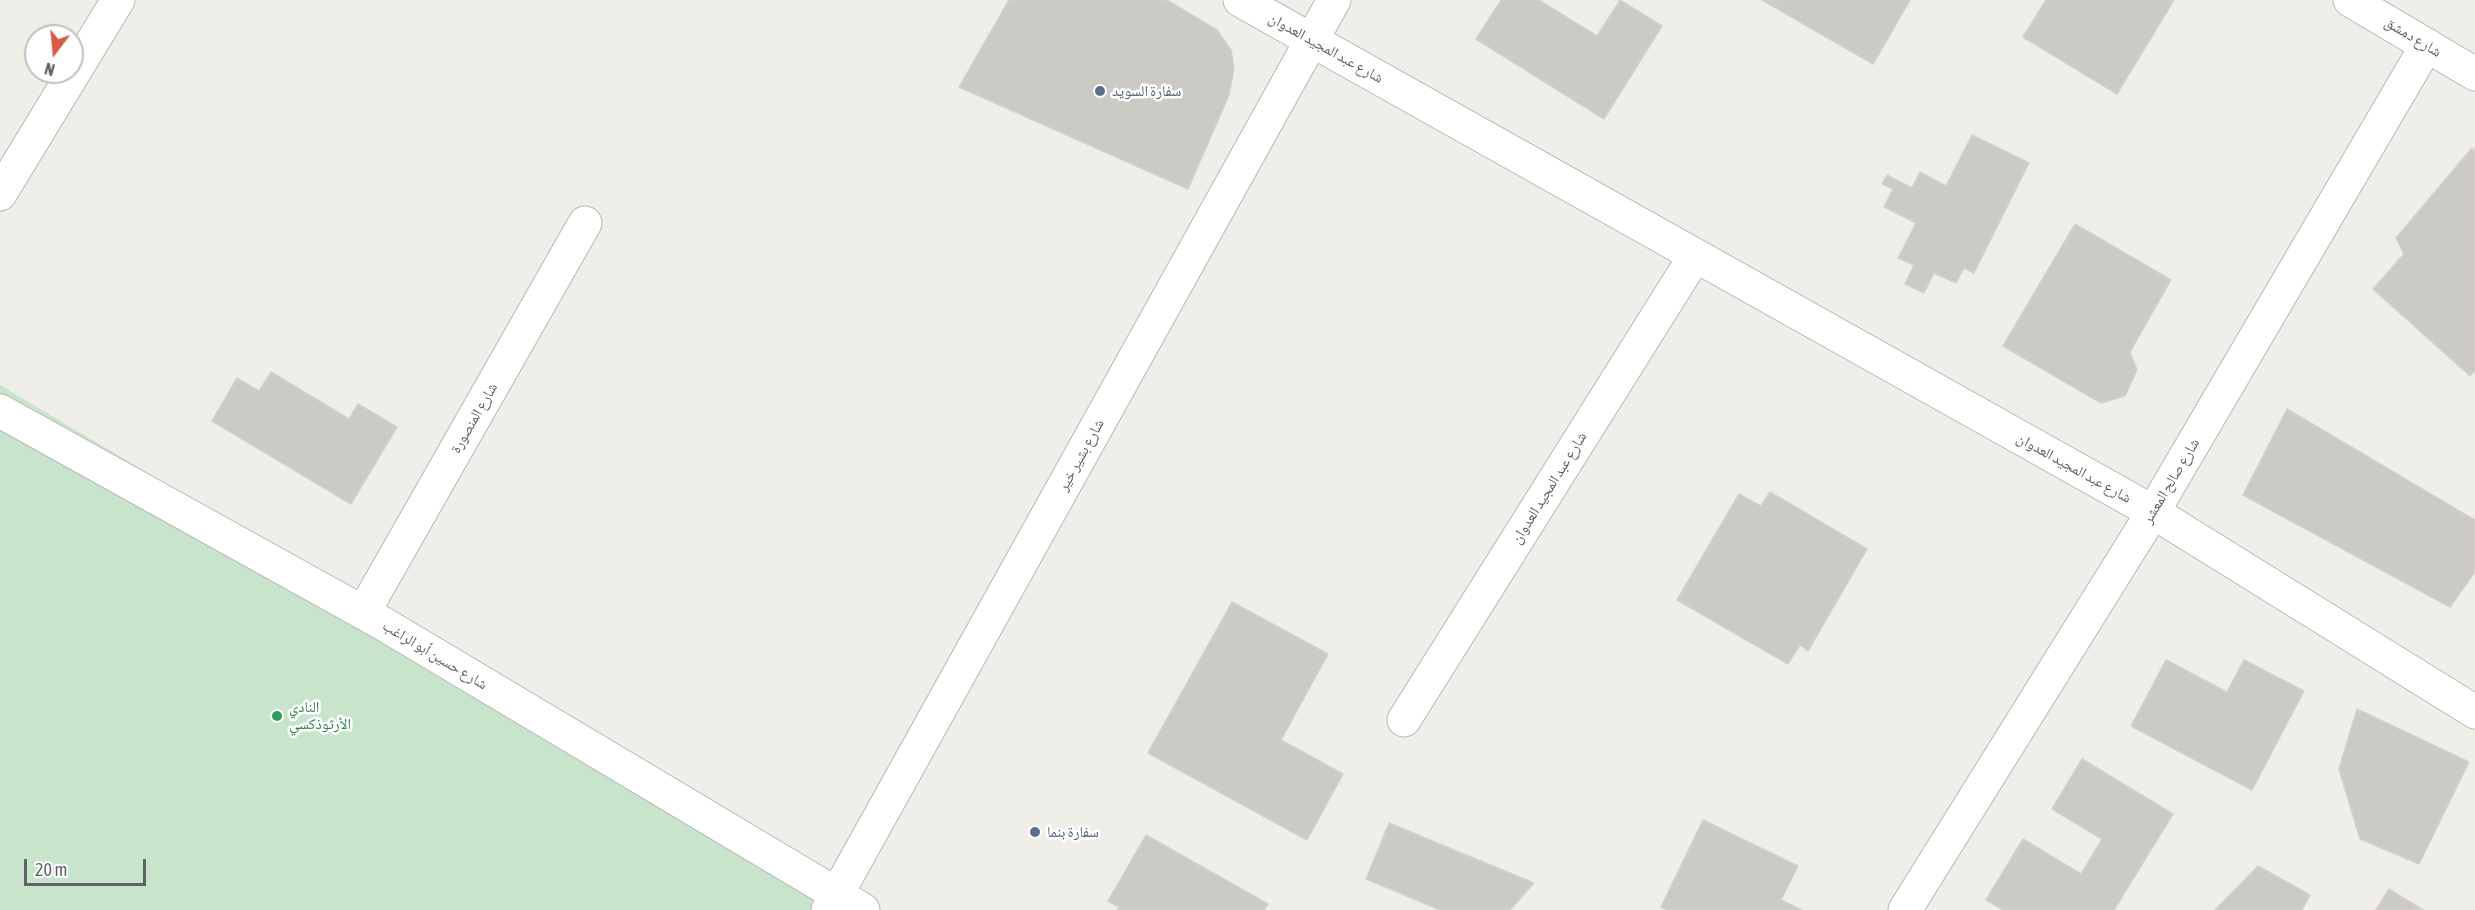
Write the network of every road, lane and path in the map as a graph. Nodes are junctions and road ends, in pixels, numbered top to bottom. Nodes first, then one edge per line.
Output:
1 (118, 0) edge
2 (1240, 0) edge
3 (1334, 0) edge
4 (2350, 0) edge
5 (1312, 40) junction
6 (2427, 45) junction
7 (2475, 74) edge
8 (0, 194) edge
9 (585, 223) dead end
10 (1695, 256) junction
11 (0, 411) edge
12 (2153, 512) junction
13 (363, 613) junction
14 (2475, 712) edge
15 (1404, 720) dead end
16 (843, 905) edge
17 (1905, 910) edge

1 - 8 street
2 - 5 street, شارع عبد المجيد العدوان
3 - 5 street, شارع بشير خير
4 - 6 street, شارع دمشق
5 - 10 street, شارع عبد المجيد العدوان
5 - 16 street, شارع بشير خير
6 - 7 street, شارع دمشق
6 - 12 street, شارع صالح المعشر
9 - 13 street, شارع المنصورة
10 - 12 street, شارع عبد المجيد العدوان
10 - 15 street, شارع عبد المجيد العدوان
11 - 13 street, شارع حسين أبو الراغب
12 - 14 street, شارع عبد المجيد العدوان
12 - 17 street, شارع صالح المعشر
13 - 16 street, شارع حسين أبو الراغب

